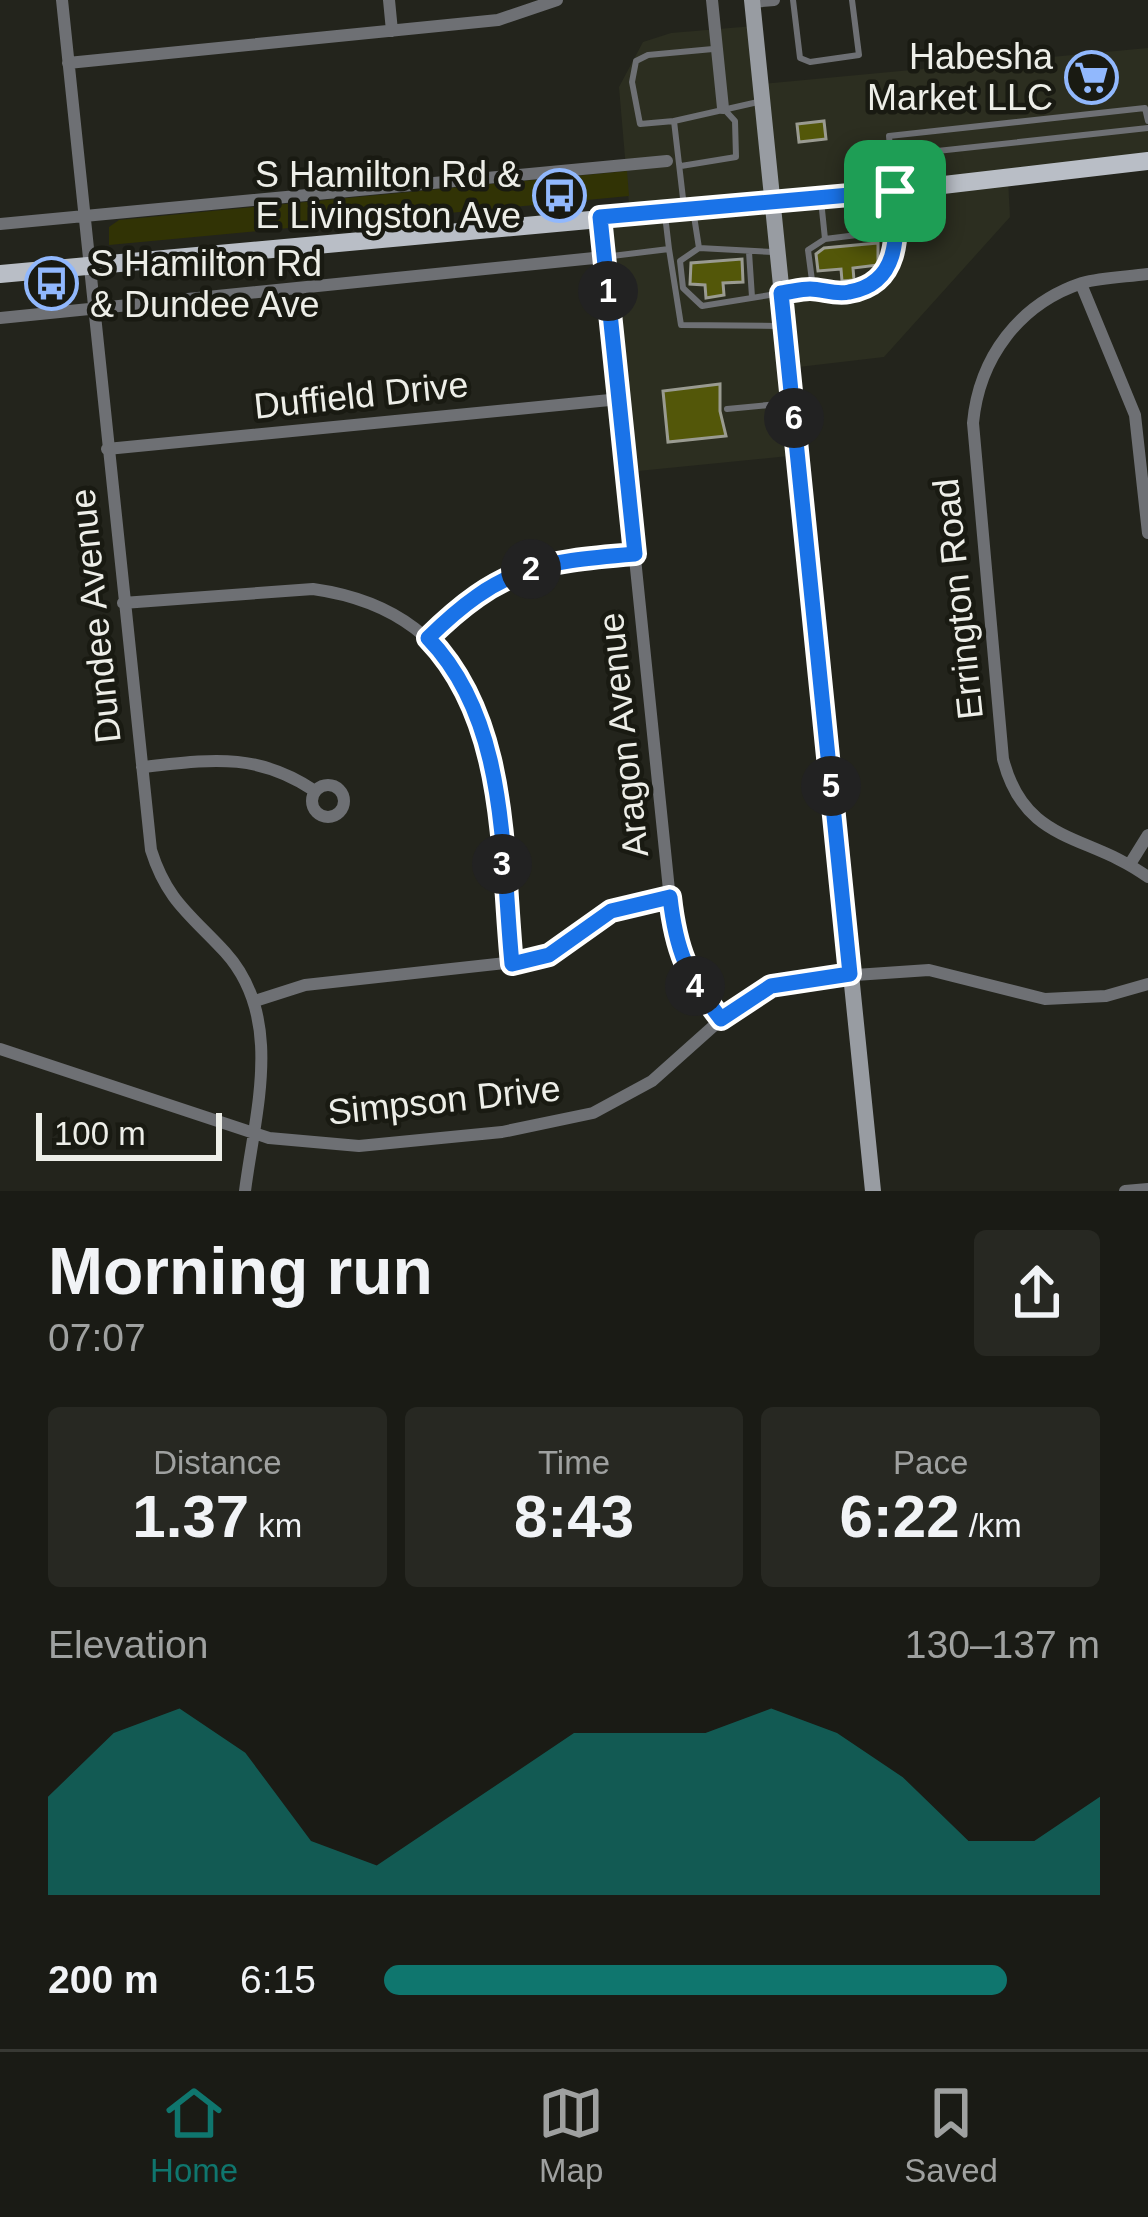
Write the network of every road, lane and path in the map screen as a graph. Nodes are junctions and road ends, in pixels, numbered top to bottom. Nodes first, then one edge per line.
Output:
1 (62, 0) edge
2 (389, 0) edge
3 (557, 0) edge
4 (712, 0) edge
5 (774, 0) edge
6 (793, 0) edge
7 (852, 0) edge
8 (752, 1) edge
9 (392, 31) junction
10 (717, 48) junction
11 (68, 63) junction
12 (762, 101) junction
13 (723, 108) junction
14 (674, 121) junction
15 (1148, 125) edge
16 (891, 156) junction
17 (1148, 161) edge
18 (674, 164) junction
19 (895, 191) junction
20 (821, 199) junction
21 (772, 203) junction
22 (681, 210) junction
23 (84, 217) junction
24 (600, 217) junction
25 (0, 224) edge
26 (897, 230) junction
27 (825, 239) junction
28 (699, 248) junction
29 (670, 249) junction
30 (777, 252) junction
31 (749, 253) junction
32 (604, 257) junction
33 (89, 265) junction
34 (0, 274) edge
35 (1148, 274) edge
36 (1081, 284) junction
37 (813, 288) junction
38 (781, 293) junction
39 (752, 298) junction
40 (94, 310) junction
41 (0, 318) edge
42 (784, 325) junction
43 (620, 399) junction
44 (793, 403) junction
45 (727, 409) dead end
46 (107, 449) junction
47 (1148, 532) edge
48 (635, 554) junction
49 (123, 603) junction
50 (428, 638) junction
51 (142, 767) junction
52 (315, 791) dead end
53 (1148, 835) edge
54 (1130, 864) junction
55 (1148, 877) edge
56 (670, 897) junction
57 (512, 964) junction
58 (850, 974) junction
59 (1148, 984) edge
60 (255, 1001) junction
61 (721, 1019) junction
62 (0, 1049) edge
63 (253, 1133) junction
64 (1148, 1189) edge
65 (245, 1191) edge
66 (873, 1191) edge
67 (1125, 1191) edge

1 - 11 street, Dundee Avenue
2 - 9 street
3 - 9 street
4 - 10 street
5 - 8 street
6 - 7 lane
8 - 12 main road
9 - 11 street
10 - 13 street
10 - 14 lane
11 - 23 street, Dundee Avenue
12 - 13 lane
12 - 21 main road
13 - 14 lane
13 - 18 lane
14 - 18 lane
15 - 16 lane
15 - 16 lane
16 - 19 lane
17 - 19 main road
18 - 22 lane
18 - 23 street
19 - 20 main road
19 - 26 lane
20 - 21 main road
20 - 27 lane
21 - 22 main road
21 - 30 main road
22 - 24 main road
22 - 28 lane
22 - 29 lane
23 - 25 street
23 - 33 street, Dundee Avenue
24 - 32 street, Aragon Avenue
24 - 33 main road
26 - 27 lane
26 - 37 lane
27 - 37 lane
28 - 31 lane
28 - 39 lane
29 - 32 lane
29 - 42 lane
30 - 31 lane
30 - 38 main road
31 - 39 lane
32 - 40 street
32 - 43 street, Aragon Avenue
33 - 34 main road
33 - 40 street, Dundee Avenue
35 - 36 street
36 - 47 street
36 - 54 street, Errington Road
37 - 38 lane
38 - 39 lane
38 - 42 main road
40 - 41 street
40 - 46 street, Dundee Avenue
42 - 44 main road
43 - 46 street, Duffield Drive
43 - 48 street, Aragon Avenue
44 - 45 lane
44 - 58 main road
46 - 49 street, Dundee Avenue
48 - 50 street
48 - 56 street, Aragon Avenue
49 - 50 street
49 - 51 street, Dundee Avenue
50 - 57 street
51 - 52 street
51 - 60 street, Dundee Avenue
53 - 54 street
54 - 55 street, Errington Road
56 - 57 street
56 - 61 street, Aragon Avenue
57 - 60 street
58 - 59 street, Simpson Drive
58 - 61 street, Simpson Drive
58 - 66 main road
60 - 63 street, Dundee Avenue
61 - 63 street, Simpson Drive
62 - 63 street, Simpson Drive
63 - 65 street, Dundee Avenue
64 - 67 street

